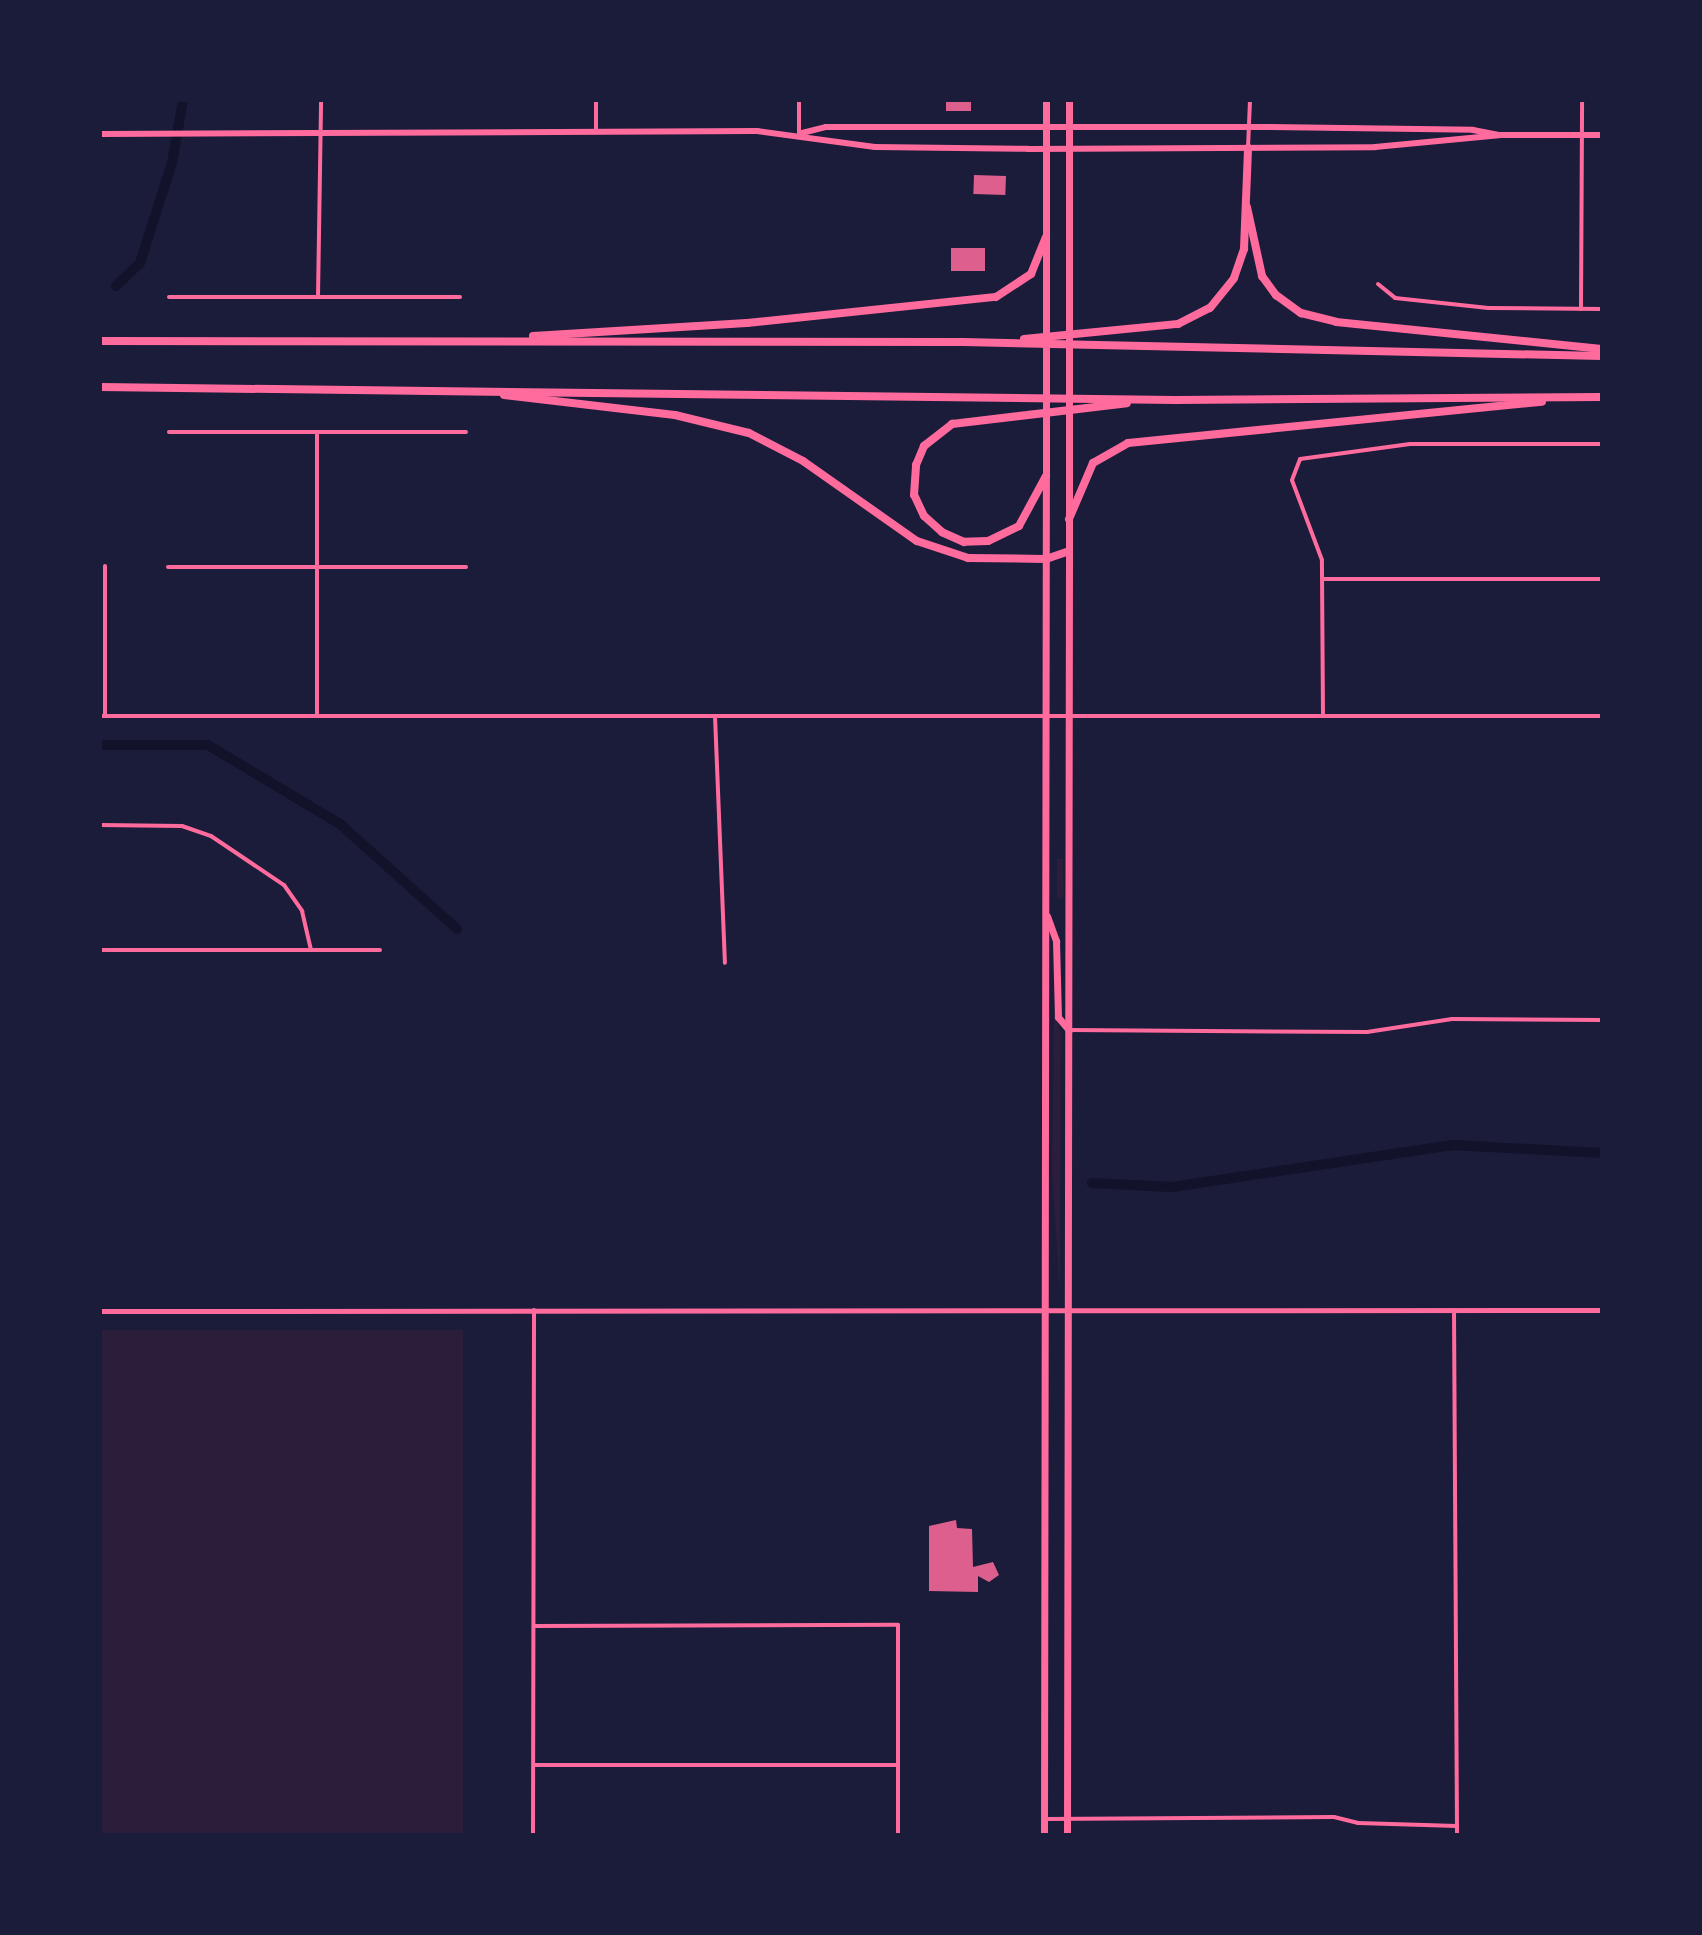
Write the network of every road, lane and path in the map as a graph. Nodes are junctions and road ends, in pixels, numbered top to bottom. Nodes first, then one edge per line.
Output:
1 (321, 100) edge
2 (596, 100) edge
3 (799, 100) edge
4 (1046, 100) edge
5 (1069, 100) edge
6 (1250, 100) edge
7 (1582, 100) edge
8 (1249, 127) junction
9 (1046, 128) junction
10 (1070, 128) junction
11 (596, 130) junction
12 (321, 132) junction
13 (799, 133) junction
14 (100, 134) edge
15 (1501, 135) junction
16 (1581, 135) junction
17 (1602, 135) edge
18 (1248, 148) junction
19 (1046, 149) junction
20 (1070, 149) junction
21 (1247, 207) junction
22 (1046, 237) junction
23 (1378, 284) dead end
24 (169, 297) dead end
25 (318, 297) junction
26 (460, 297) dead end
27 (1581, 309) junction
28 (1602, 309) edge
29 (100, 341) edge
30 (466, 341) junction
31 (963, 342) junction
32 (1602, 349) edge
33 (1602, 356) edge
34 (100, 387) edge
35 (459, 390) junction
36 (1602, 397) edge
37 (1175, 400) junction
38 (169, 432) dead end
39 (317, 432) junction
40 (466, 432) dead end
41 (1602, 444) edge
42 (1046, 476) junction
43 (1069, 519) junction
44 (1069, 551) junction
45 (1046, 559) junction
46 (105, 566) dead end
47 (168, 567) dead end
48 (317, 567) junction
49 (466, 567) dead end
50 (1323, 579) junction
51 (1602, 579) edge
52 (103, 716) edge
53 (317, 716) junction
54 (715, 716) junction
55 (1046, 716) junction
56 (1069, 716) junction
57 (1323, 716) junction
58 (1602, 716) edge
59 (100, 825) edge
60 (1046, 914) junction
61 (100, 950) edge
62 (311, 950) junction
63 (380, 950) dead end
64 (725, 963) dead end
65 (1602, 1020) edge
66 (1069, 1030) junction
67 (534, 1310) junction
68 (1045, 1310) junction
69 (1068, 1310) junction
70 (1454, 1310) junction
71 (1602, 1310) edge
72 (100, 1311) edge
73 (534, 1626) junction
74 (534, 1765) junction
75 (898, 1765) junction
76 (1044, 1819) junction
77 (1067, 1819) junction
78 (1457, 1826) junction
79 (533, 1835) edge
80 (898, 1835) edge
81 (1044, 1835) edge
82 (1067, 1835) edge
83 (1457, 1835) edge

1 - 12 street
2 - 11 street
3 - 13 street
4 - 9 main road
5 - 10 main road
6 - 8 street
7 - 16 street
8 - 10 main road
8 - 15 main road
8 - 18 street
9 - 10 main road
9 - 13 main road
9 - 19 main road
10 - 20 main road
11 - 12 main road
11 - 13 main road
12 - 14 main road
12 - 25 street
13 - 19 main road
15 - 16 main road
15 - 18 main road
16 - 17 main road
16 - 27 street
18 - 20 main road
18 - 21 highway
19 - 20 main road
19 - 22 main road
20 - 43 main road
21 - 31 highway
21 - 32 highway
22 - 30 highway
22 - 42 main road
23 - 27 street
24 - 25 street
25 - 26 street
27 - 28 street
29 - 30 highway
30 - 31 highway
31 - 33 highway
34 - 35 highway
35 - 37 highway
35 - 45 highway
36 - 37 highway
36 - 43 highway
37 - 42 highway
38 - 39 street
39 - 40 street
39 - 48 street
41 - 50 street
42 - 45 main road
43 - 44 main road
44 - 45 highway
44 - 56 main road
45 - 55 main road
46 - 52 street
47 - 48 street
48 - 49 street
48 - 53 street
50 - 51 street
50 - 57 street
52 - 53 street
53 - 54 street
54 - 55 street
54 - 64 street
55 - 56 street
55 - 60 main road
56 - 57 street
56 - 66 main road
57 - 58 street
59 - 62 street
60 - 66 main road
60 - 68 main road
61 - 62 street
62 - 63 street
65 - 66 street
66 - 69 main road
67 - 68 street
67 - 72 street
67 - 73 street
68 - 69 street
68 - 76 main road
69 - 70 street
69 - 77 main road
70 - 71 street
70 - 78 street
73 - 74 street
73 - 75 street
74 - 75 street
74 - 79 street
75 - 80 street
76 - 77 street
76 - 81 main road
77 - 78 street
77 - 82 main road
78 - 83 street

